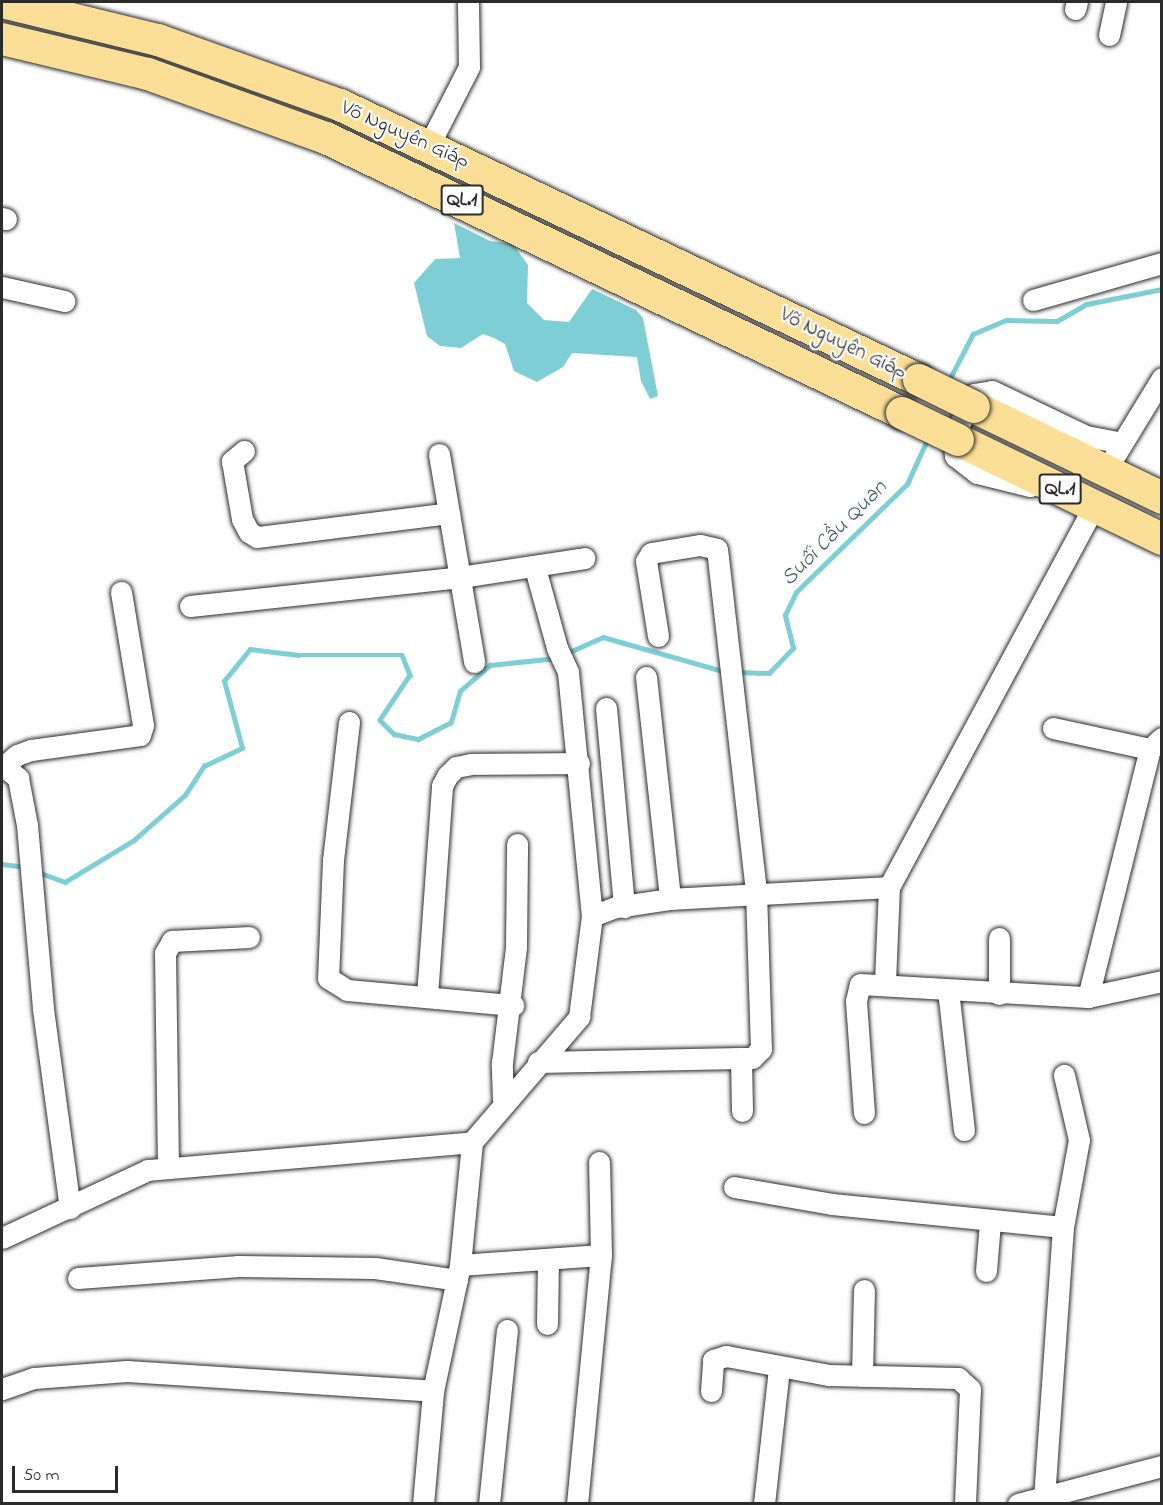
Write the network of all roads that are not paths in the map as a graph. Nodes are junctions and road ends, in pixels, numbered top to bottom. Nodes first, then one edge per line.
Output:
1 (2, 2) edge
2 (468, 2) edge
3 (1116, 2) edge
4 (1109, 35) dead end
5 (2, 39) edge
6 (429, 145) junction
7 (1161, 263) edge
8 (2, 287) edge
9 (1033, 300) dead end
10 (64, 301) dead end
11 (1161, 378) edge
12 (1121, 443) junction
13 (244, 451) dead end
14 (438, 454) dead end
15 (1107, 472) junction
16 (1161, 498) edge
17 (1092, 509) junction
18 (449, 513) junction
19 (1161, 538) edge
20 (584, 558) dead end
21 (535, 568) junction
22 (461, 577) junction
23 (121, 592) dead end
24 (190, 606) dead end
25 (658, 636) dead end
26 (474, 662) dead end
27 (646, 677) dead end
28 (606, 708) dead end
29 (349, 722) dead end
30 (1053, 728) dead end
31 (1156, 744) edge
32 (579, 763) junction
33 (3, 766) edge
34 (517, 844) dead end
35 (889, 887) junction
36 (756, 891) junction
37 (670, 899) junction
38 (624, 907) junction
39 (592, 916) junction
40 (249, 938) dead end
41 (999, 938) dead end
42 (1161, 980) edge
43 (885, 982) junction
44 (948, 990) junction
45 (999, 994) junction
46 (428, 996) junction
47 (1088, 997) junction
48 (513, 1005) junction
49 (741, 1058) junction
50 (537, 1062) junction
51 (1064, 1075) dead end
52 (503, 1100) junction
53 (742, 1112) dead end
54 (864, 1113) dead end
55 (964, 1130) dead end
56 (472, 1142) junction
57 (599, 1162) dead end
58 (168, 1167) junction
59 (734, 1187) dead end
60 (70, 1208) junction
61 (990, 1222) junction
62 (1063, 1227) junction
63 (2, 1238) edge
64 (601, 1255) junction
65 (548, 1259) junction
66 (987, 1271) dead end
67 (459, 1273) junction
68 (78, 1278) dead end
69 (864, 1290) dead end
70 (547, 1324) dead end
71 (507, 1330) dead end
72 (779, 1368) junction
73 (862, 1376) junction
74 (2, 1389) edge
75 (433, 1390) junction
76 (711, 1390) dead end
77 (1161, 1466) edge
78 (1044, 1496) junction
79 (423, 1503) edge
80 (489, 1503) edge
81 (577, 1503) edge
82 (764, 1503) edge
83 (965, 1503) edge
84 (1018, 1503) edge

1 - 6 highway, Võ Nguyên Giáp / QL.1
2 - 6 street
3 - 4 street
5 - 17 highway, Võ Nguyên Giáp / QL.1, bridge
6 - 15 highway, Võ Nguyên Giáp / QL.1, bridge
7 - 9 street
8 - 10 street
11 - 12 street
12 - 15 street
12 - 17 street
13 - 18 street
14 - 18 street
15 - 16 highway, QL.1
17 - 19 highway, QL.1
17 - 35 street
18 - 22 street
20 - 21 street
21 - 22 street
21 - 32 street
22 - 24 street
22 - 26 street
23 - 33 street
25 - 36 street
27 - 37 street
28 - 38 street
29 - 46 street
30 - 31 street
31 - 47 street
32 - 39 street
32 - 46 street
33 - 60 street
34 - 48 street
35 - 36 street
35 - 43 street
36 - 37 street
36 - 49 street
37 - 38 street
38 - 39 street
39 - 50 street
40 - 58 street
41 - 45 street
42 - 47 street
43 - 44 street
43 - 54 street
44 - 45 street
44 - 55 street
45 - 47 street
46 - 48 street
48 - 52 street
49 - 50 street
49 - 53 street
50 - 52 street
51 - 62 street
52 - 56 street
56 - 58 street
56 - 67 street
57 - 64 street
58 - 60 street
59 - 61 street
60 - 63 street
61 - 62 street
61 - 66 street
62 - 78 street
64 - 65 street
64 - 81 street
65 - 67 street
65 - 70 street
67 - 68 street
67 - 75 street
69 - 73 street
71 - 80 street
72 - 73 street
72 - 76 street
72 - 82 street
73 - 83 street
74 - 75 street
75 - 79 street
77 - 78 street
78 - 84 street

